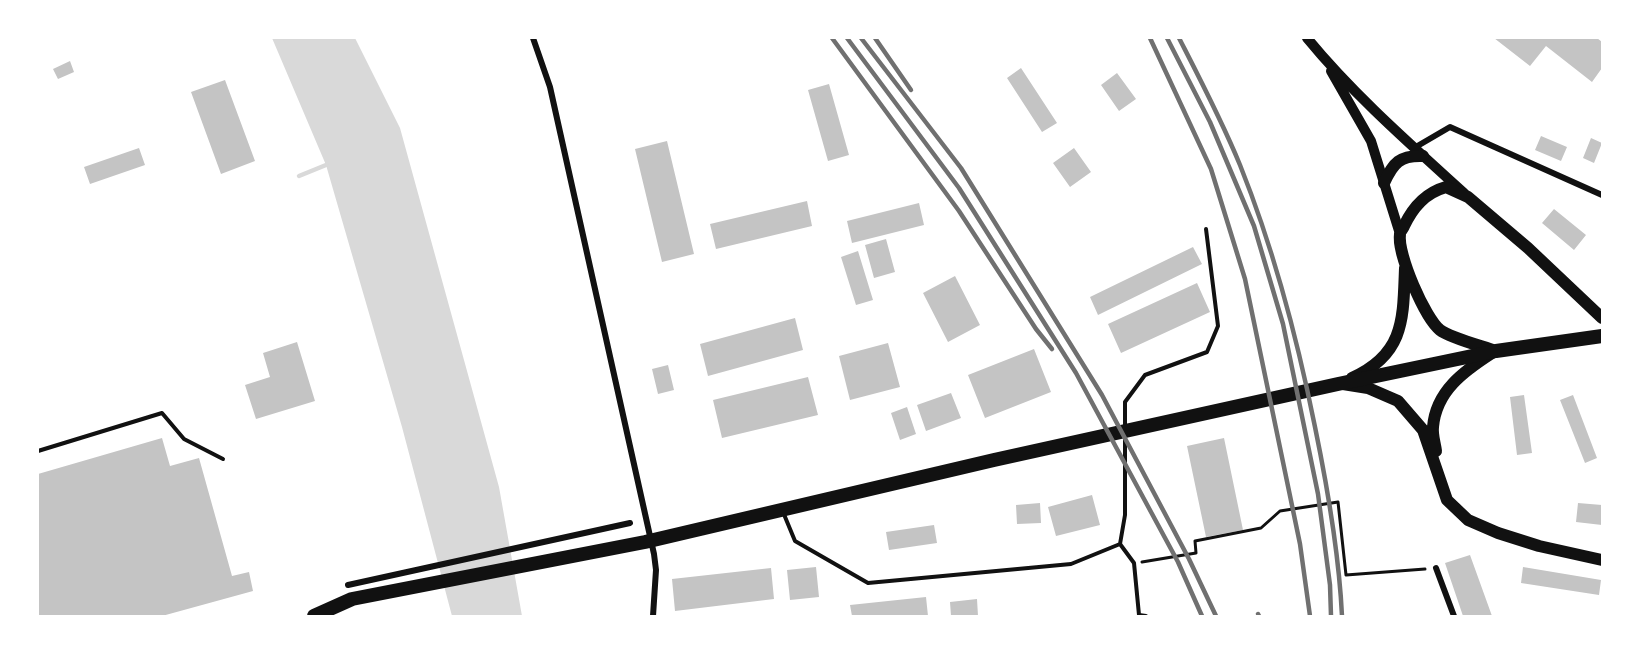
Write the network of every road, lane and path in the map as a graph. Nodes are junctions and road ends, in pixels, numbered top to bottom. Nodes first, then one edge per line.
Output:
1 (533, 38) edge
2 (1307, 38) edge
3 (1325, 60) junction
4 (1418, 152) junction
5 (1384, 183) junction
6 (1602, 195) edge
7 (1468, 197) junction
8 (1206, 230) dead end
9 (1400, 234) junction
10 (1405, 261) junction
11 (1602, 318) edge
12 (1602, 336) edge
13 (1496, 351) junction
14 (1338, 384) junction
15 (38, 452) edge
16 (224, 459) dead end
17 (1440, 480) junction
18 (782, 510) junction
19 (630, 523) dead end
20 (648, 541) junction
21 (1120, 544) junction
22 (1597, 559) edge
23 (1134, 563) junction
24 (1436, 568) joint
25 (348, 585) dead end
26 (314, 616) edge
27 (653, 616) edge
28 (1138, 616) edge
29 (1146, 616) edge
30 (1454, 616) edge

1 - 20 street
2 - 3 main road
3 - 4 main road
3 - 5 main road
4 - 5 main road
4 - 6 street
4 - 7 main road
5 - 9 main road
7 - 9 main road
7 - 11 main road
8 - 21 lane
9 - 10 main road
10 - 13 main road
10 - 14 main road
12 - 13 highway
13 - 14 highway
13 - 17 main road
14 - 17 main road
14 - 18 highway
15 - 16 lane
17 - 22 main road
18 - 20 highway
18 - 21 lane
19 - 25 street
20 - 26 highway
20 - 27 street
21 - 23 lane
23 - 24 path
23 - 28 lane
24 - 30 street
28 - 29 lane

